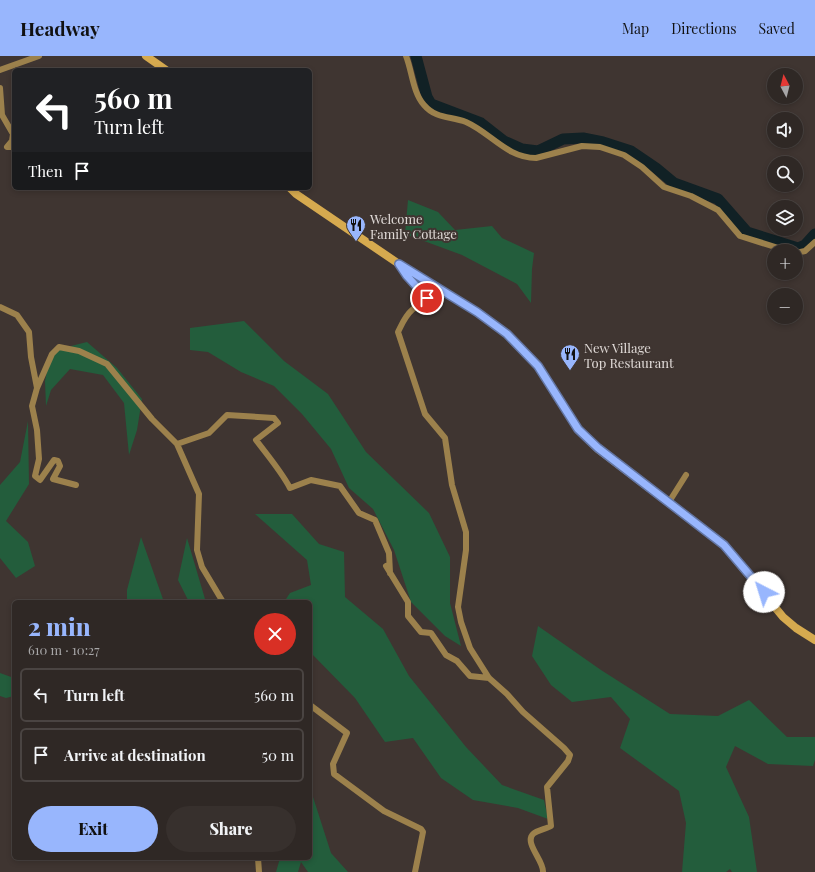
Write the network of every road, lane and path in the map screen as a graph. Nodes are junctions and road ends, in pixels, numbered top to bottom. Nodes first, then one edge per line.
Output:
1 (39, 56) edge
2 (146, 56) edge
3 (406, 56) edge
4 (163, 68) edge
5 (0, 70) edge
6 (0, 88) edge
7 (12, 132) edge
8 (12, 142) edge
9 (12, 147) edge
10 (292, 190) edge
11 (815, 242) edge
12 (767, 244) edge
13 (803, 251) edge
14 (399, 264) junction
15 (0, 306) edge
16 (37, 388) junction
17 (177, 444) junction
18 (686, 475) dead end
19 (76, 485) dead end
20 (669, 502) junction
21 (386, 566) dead end
22 (390, 573) junction
23 (222, 600) edge
24 (815, 640) edge
25 (489, 678) junction
26 (312, 707) edge
27 (258, 860) edge
28 (259, 872) edge
29 (415, 872) edge
30 (543, 872) edge

1 - 5 street
2 - 4 street
3 - 12 street
6 - 7 street
8 - 9 street
10 - 14 street
11 - 13 street
14 - 20 street
14 - 25 street
15 - 16 street
16 - 17 street
16 - 19 street
17 - 22 street
17 - 23 street
18 - 20 street
20 - 24 street
21 - 22 street
22 - 25 street
25 - 30 street
26 - 29 street
27 - 28 street

